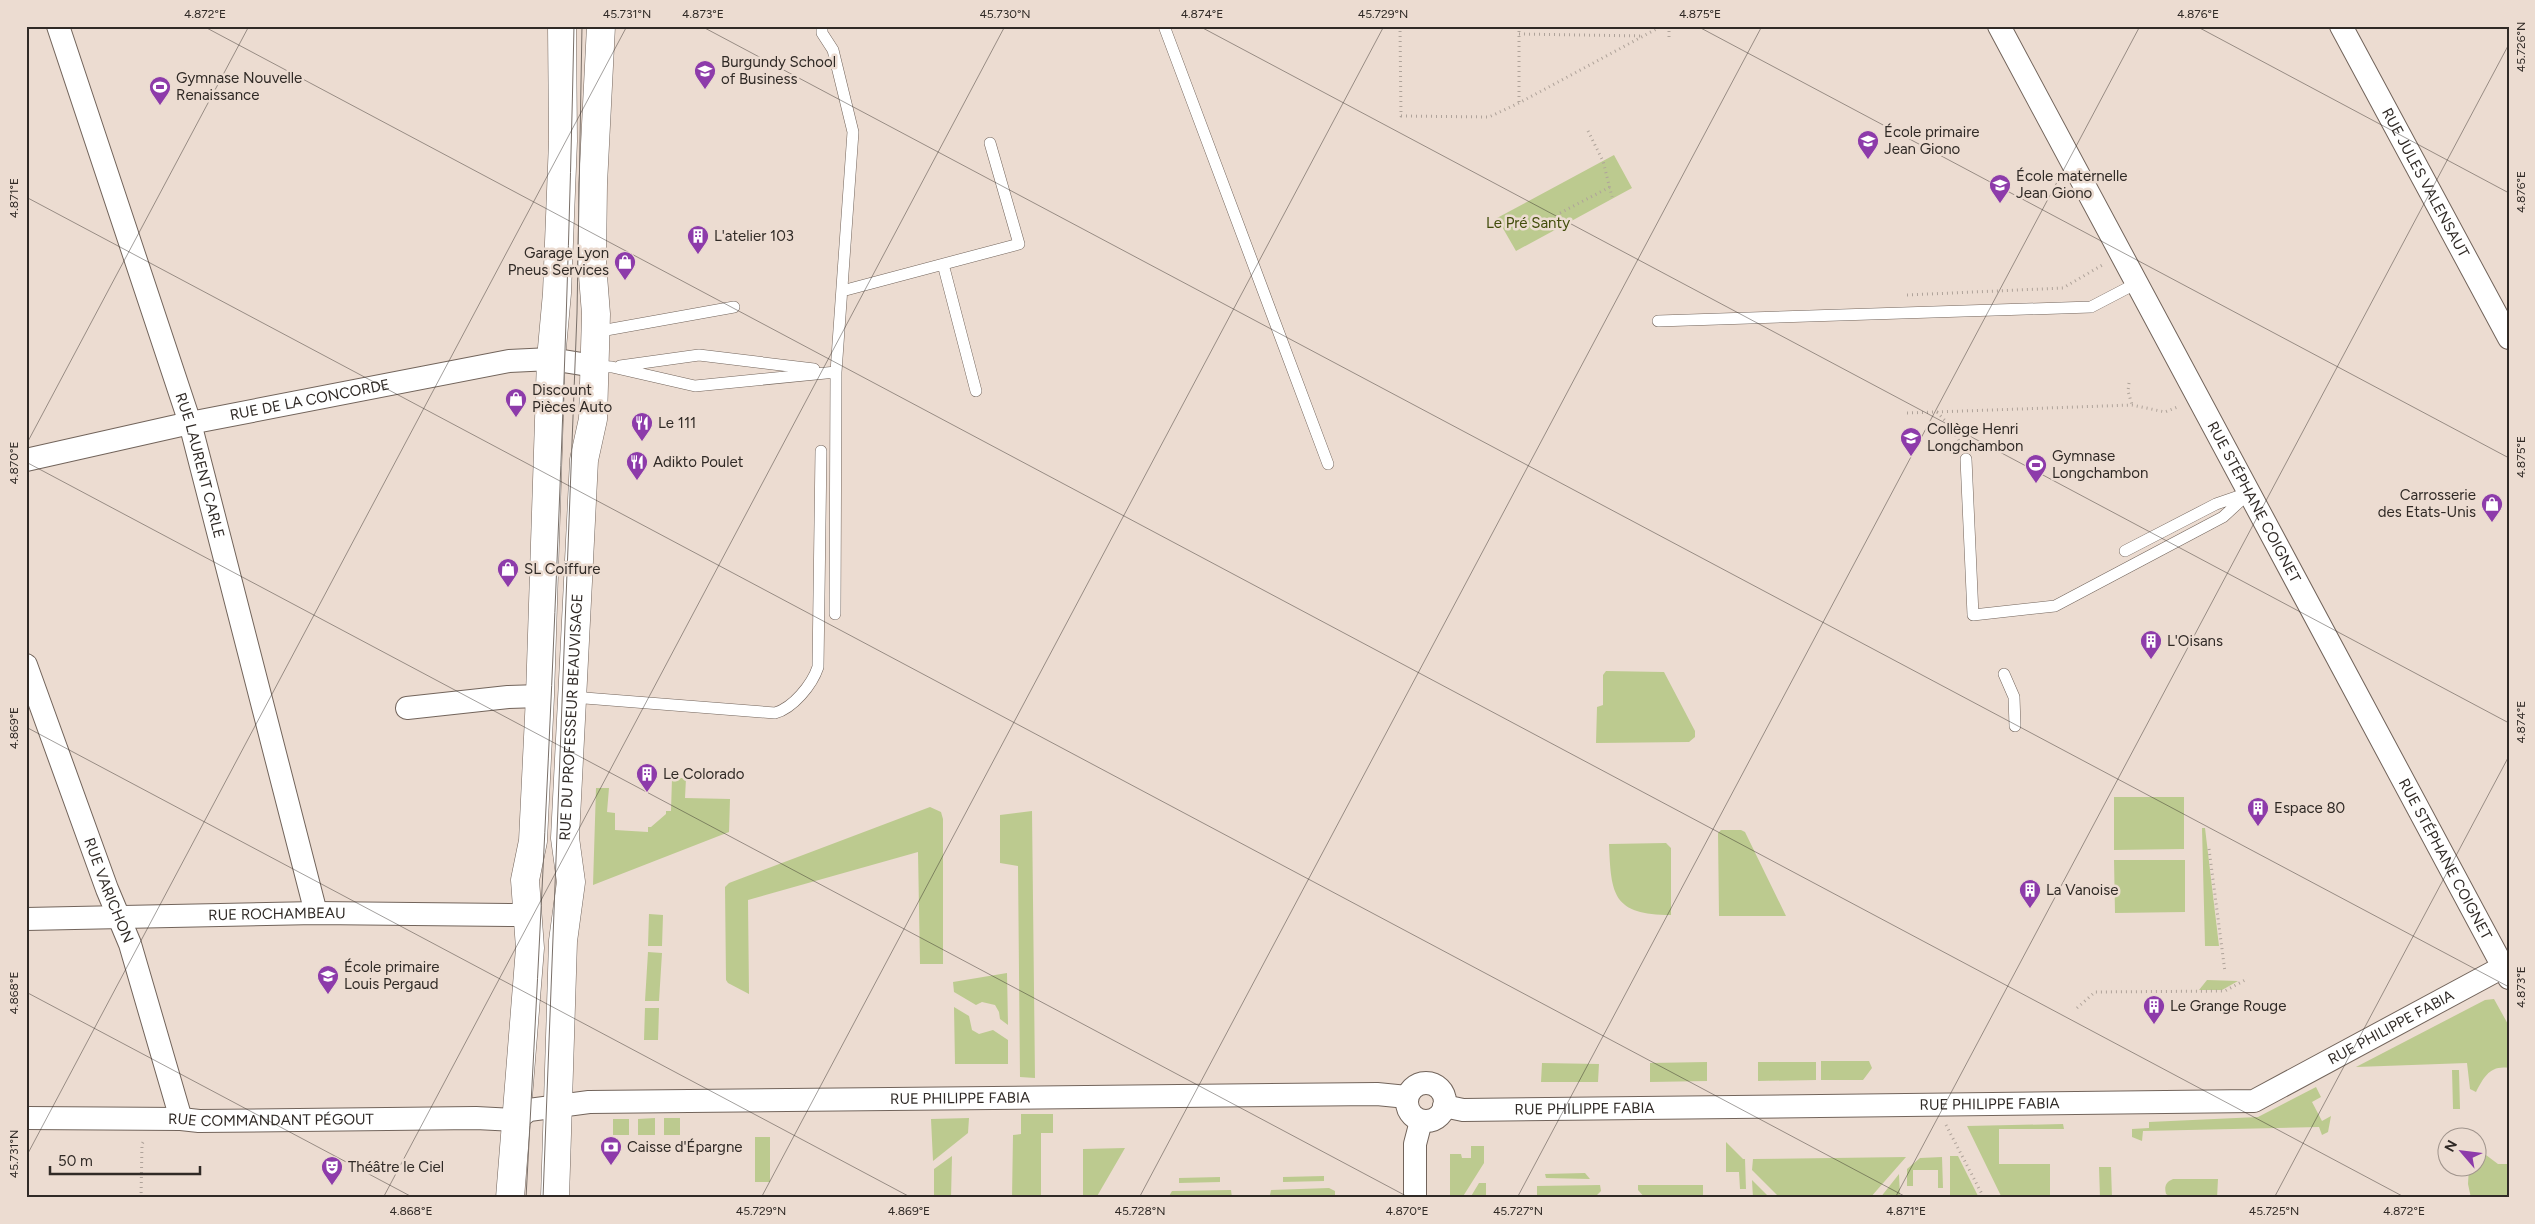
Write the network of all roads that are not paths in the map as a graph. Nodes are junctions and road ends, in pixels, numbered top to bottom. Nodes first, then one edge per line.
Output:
1 (58, 26) edge
2 (562, 26) edge
3 (601, 26) edge
4 (822, 26) edge
5 (1164, 26) edge
6 (1998, 26) edge
7 (2341, 26) edge
8 (990, 143) dead end
9 (943, 264) junction
10 (2137, 283) junction
11 (842, 291) junction
12 (734, 307) dead end
13 (1658, 321) dead end
14 (595, 332) junction
15 (2509, 338) edge
16 (551, 359) junction
17 (603, 367) junction
18 (836, 372) junction
19 (976, 391) dead end
20 (190, 422) junction
21 (821, 451) dead end
22 (1966, 459) road end
23 (26, 460) edge
24 (1328, 464) dead end
25 (2249, 493) junction
26 (2125, 552) dead end
27 (835, 614) dead end
28 (26, 664) edge
29 (2004, 674) dead end
30 (540, 696) junction
31 (572, 697) junction
32 (407, 708) dead end
33 (2014, 726) dead end
34 (527, 912) junction
35 (316, 914) junction
36 (26, 919) edge
37 (119, 919) junction
38 (2506, 972) edge
39 (1407, 1097) junction
40 (558, 1105) junction
41 (1444, 1106) junction
42 (26, 1118) edge
43 (180, 1119) junction
44 (515, 1120) junction
45 (1421, 1120) junction
46 (510, 1198) edge
47 (555, 1198) edge
48 (1415, 1198) edge

1 - 20 street, RUE LAURENT CARLE
2 - 16 street
3 - 14 street, RUE DU PROFESSEUR BEAUVISAGE
4 - 11 lane
5 - 24 lane
6 - 10 street, RUE STÉPHANE COIGNET
7 - 15 street, RUE JULES VALENSAUT
8 - 9 lane
9 - 11 lane
9 - 19 lane
10 - 13 lane
10 - 25 street, RUE STÉPHANE COIGNET
11 - 18 lane
12 - 14 lane
14 - 17 street, RUE DU PROFESSEUR BEAUVISAGE
16 - 17 street, RUE DE LA CONCORDE
16 - 20 street, RUE DE LA CONCORDE
16 - 30 street
17 - 18 lane
17 - 18 lane
17 - 31 street, RUE DU PROFESSEUR BEAUVISAGE
18 - 27 lane
20 - 23 street, RUE DE LA CONCORDE
20 - 35 street, RUE LAURENT CARLE
21 - 31 lane
22 - 25 lane
25 - 26 lane
25 - 38 street, RUE STÉPHANE COIGNET
28 - 37 street, RUE VARICHON
29 - 33 lane
30 - 32 street
30 - 34 street
31 - 40 street, RUE DU PROFESSEUR BEAUVISAGE
34 - 35 street, RUE ROCHAMBEAU
34 - 44 street
35 - 37 street, RUE ROCHAMBEAU
36 - 37 street, RUE ROCHAMBEAU
37 - 43 street, RUE VARICHON
38 - 41 street, RUE PHILIPPE FABIA
39 - 40 street, RUE PHILIPPE FABIA
39 - 41 street
39 - 45 street
40 - 44 street, RUE PHILIPPE FABIA
40 - 47 street, RUE DU PROFESSEUR BEAUVISAGE
41 - 45 street
42 - 43 street, RUE COMMANDANT PÉGOUT
43 - 44 street, RUE COMMANDANT PÉGOUT
44 - 46 street
45 - 48 street

